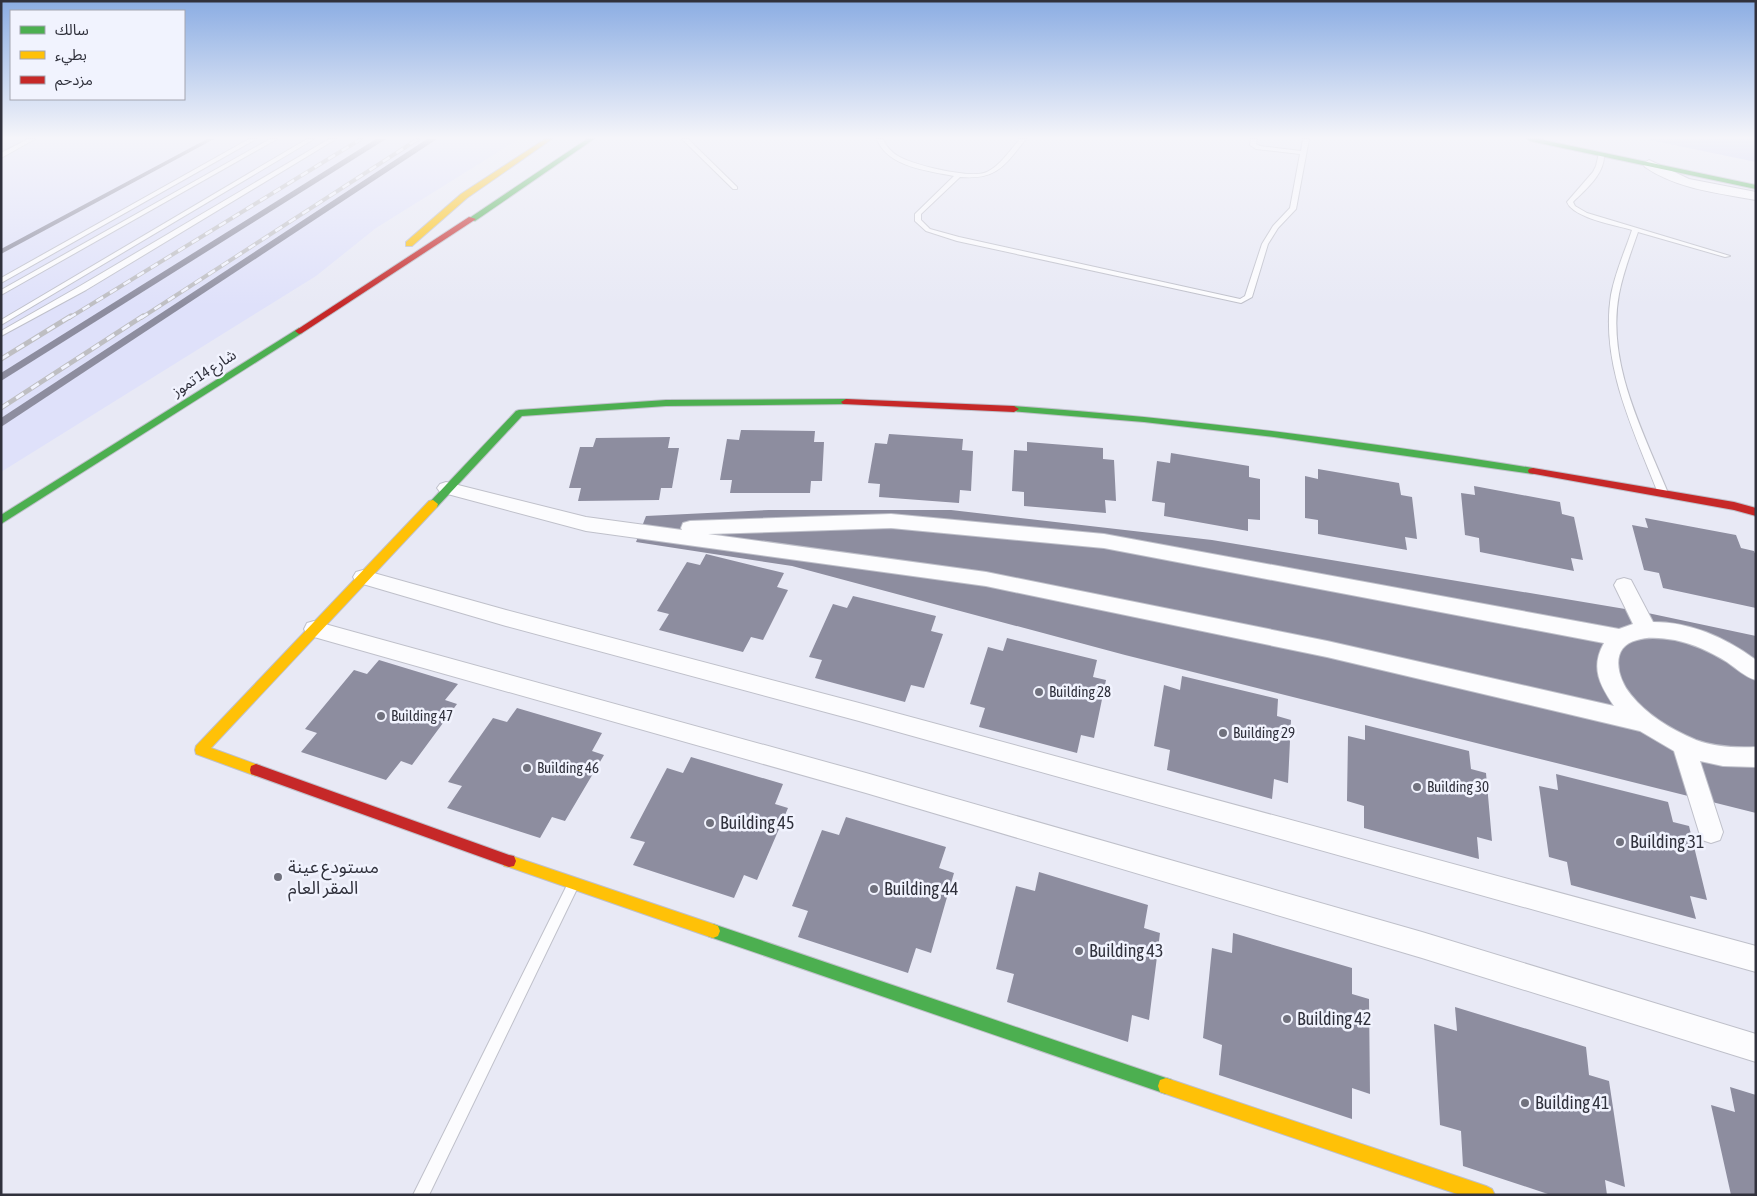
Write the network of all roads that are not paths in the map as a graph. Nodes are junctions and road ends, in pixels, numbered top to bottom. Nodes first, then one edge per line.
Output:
1 (154, 195) edge
2 (175, 195) edge
3 (217, 195) edge
4 (239, 195) edge
5 (466, 195) edge
6 (484, 195) edge
7 (509, 195) edge
8 (523, 195) edge
9 (938, 195) edge
10 (1295, 195) edge
11 (1577, 195) edge
12 (1636, 229) junction
13 (423, 252) junction
14 (1727, 256) dead end
15 (1, 281) edge
16 (1, 293) edge
17 (1, 323) edge
18 (1, 334) edge
19 (446, 488) junction
20 (1662, 493) junction
21 (1752, 509) edge
22 (1, 520) edge
23 (632, 530) junction
24 (363, 577) junction
25 (1624, 585) dead end
26 (314, 629) junction
27 (1646, 630) junction
28 (1620, 638) junction
29 (1756, 672) edge
30 (1646, 723) junction
31 (1683, 744) junction
32 (1756, 757) edge
33 (1711, 832) dead end
34 (574, 884) junction
35 (1756, 959) edge
36 (1756, 1048) edge
37 (421, 1195) edge
38 (1486, 1195) edge

1 - 15 lane
2 - 16 lane
3 - 17 lane
4 - 18 lane
5 - 6 street
7 - 13 street, شارع 14 تموز
8 - 13 street, شارع 14 تموز
9 - 10 lane
11 - 12 lane
12 - 14 lane
12 - 20 lane
13 - 22 street, شارع 14 تموز
19 - 20 street
19 - 23 street
19 - 24 street
20 - 21 street
23 - 28 street
23 - 30 street
24 - 26 street
24 - 35 street
25 - 27 street
26 - 34 street
26 - 36 street
27 - 28 street
27 - 29 street
28 - 30 street
30 - 31 street
31 - 32 street
31 - 33 street
34 - 37 lane
34 - 38 street

